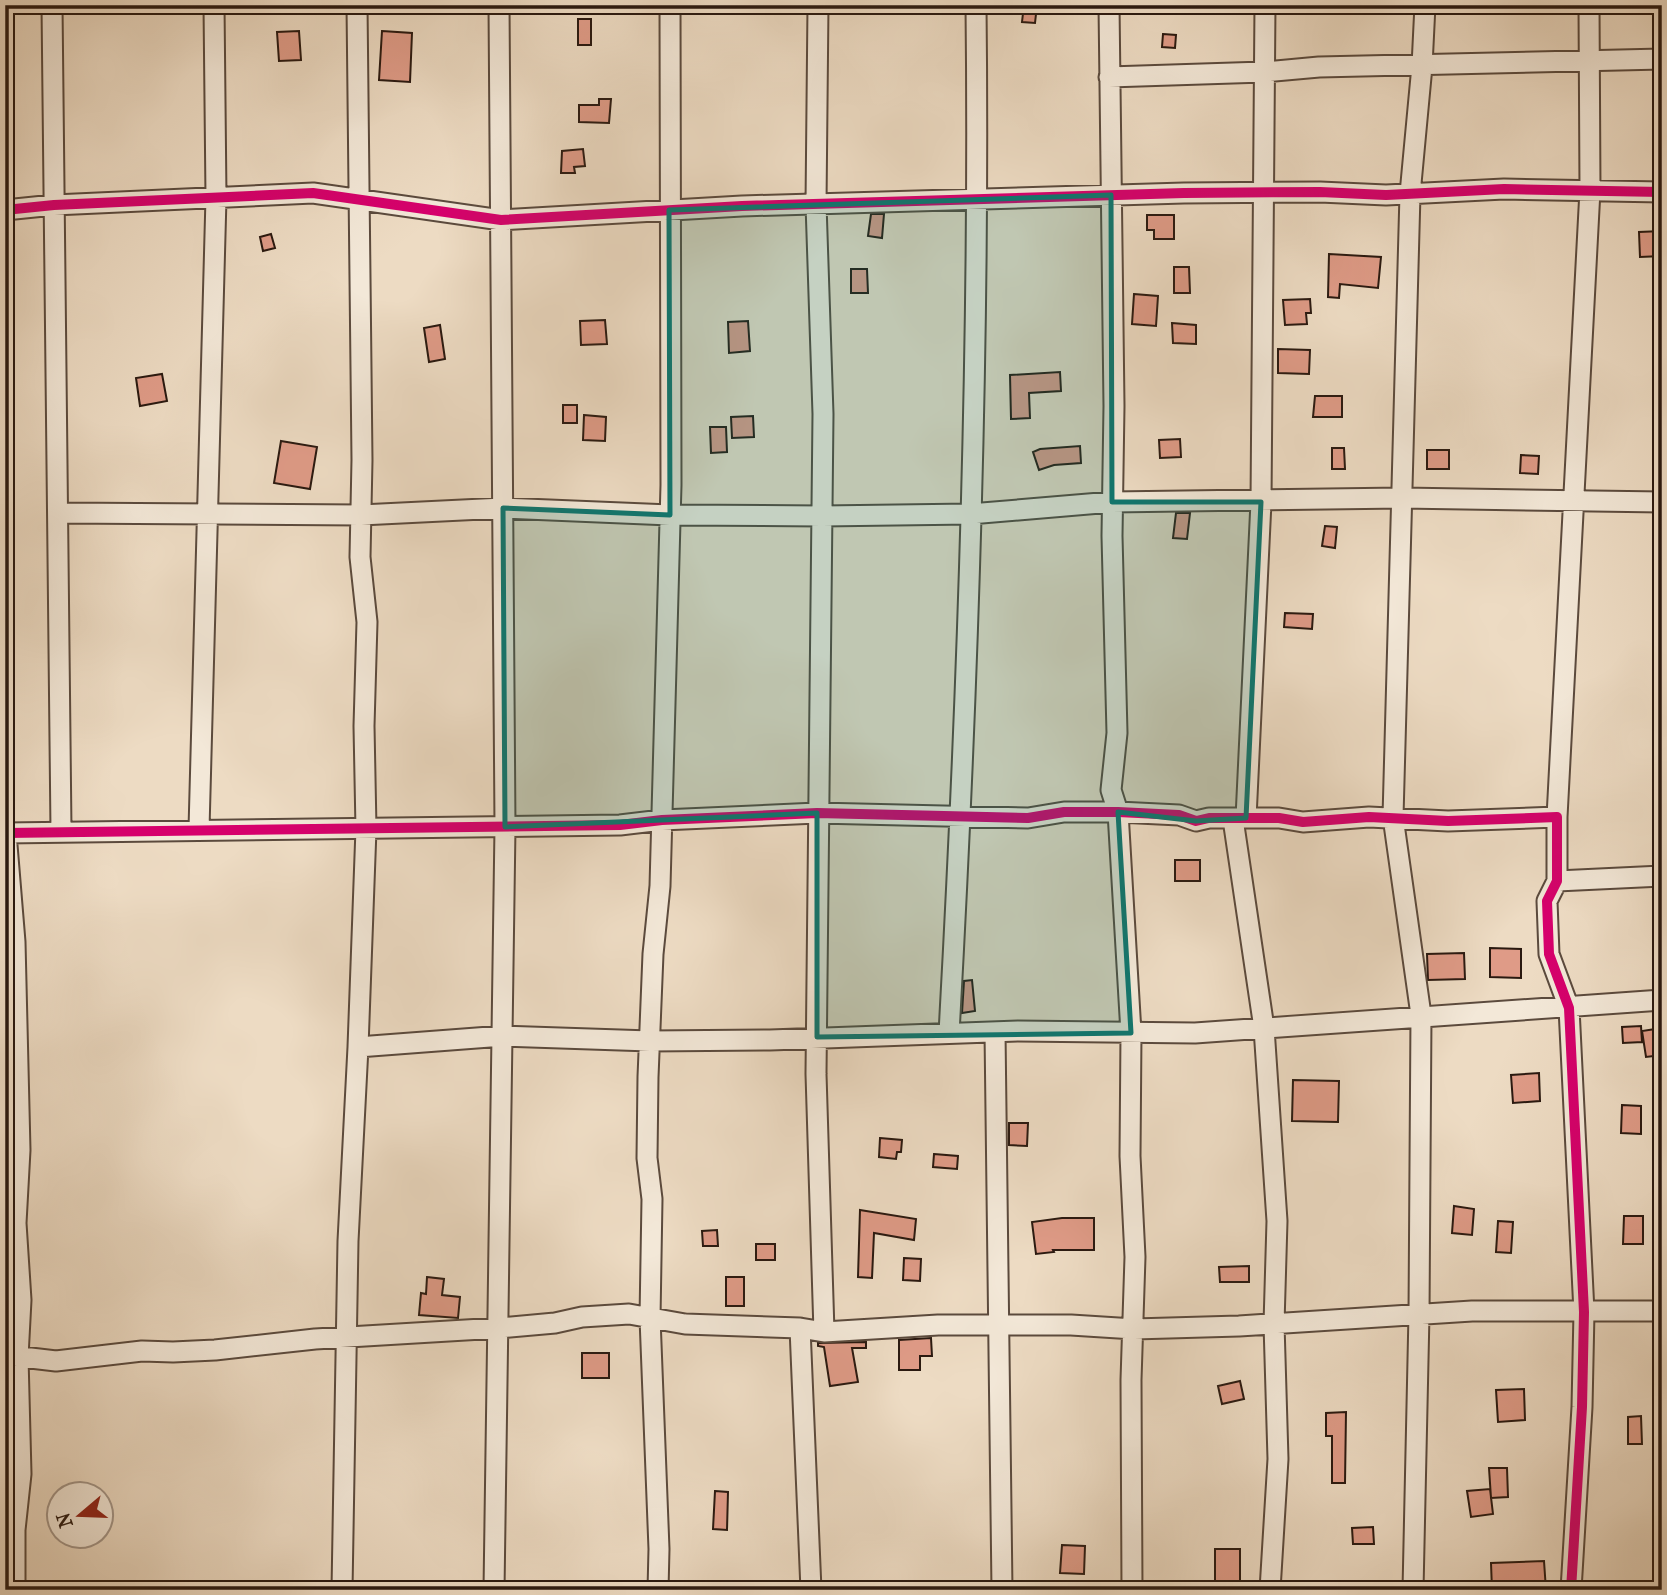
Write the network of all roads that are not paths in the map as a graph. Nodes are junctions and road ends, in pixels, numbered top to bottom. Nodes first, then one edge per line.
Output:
1 (52, 5) edge
2 (214, 5) edge
3 (357, 5) edge
4 (499, 5) edge
5 (670, 5) edge
6 (818, 5) edge
7 (976, 5) edge
8 (1109, 5) edge
9 (1265, 5) edge
10 (1425, 5) edge
11 (1589, 5) edge
12 (1662, 59) edge
13 (1590, 61) junction
14 (1422, 66) junction
15 (1264, 72) junction
16 (1109, 77) junction
17 (1590, 190) junction
18 (1662, 192) edge
19 (1263, 193) junction
20 (1410, 194) junction
21 (1111, 195) junction
22 (216, 198) junction
23 (358, 199) junction
24 (978, 200) junction
25 (816, 204) junction
26 (54, 205) junction
27 (5, 210) edge
28 (669, 211) junction
29 (500, 220) junction
30 (1402, 498) junction
31 (1112, 502) junction
32 (1261, 502) junction
33 (1573, 502) junction
34 (1662, 502) edge
35 (503, 508) junction
36 (58, 513) junction
37 (209, 513) junction
38 (970, 514) junction
39 (361, 515) junction
40 (670, 515) junction
41 (822, 516) junction
42 (1118, 812) junction
43 (817, 813) junction
44 (961, 817) junction
45 (1393, 817) junction
46 (1557, 817) junction
47 (1240, 818) junction
48 (662, 820) junction
49 (505, 827) junction
50 (199, 829) junction
51 (366, 829) junction
52 (61, 831) junction
53 (6, 833) edge
54 (1662, 876) edge
55 (1557, 881) junction
56 (1662, 1000) edge
57 (1569, 1008) junction
58 (1421, 1015) junction
59 (1264, 1028) junction
60 (995, 1032) junction
61 (949, 1033) junction
62 (1131, 1033) junction
63 (503, 1036) junction
64 (817, 1037) junction
65 (650, 1041) junction
66 (358, 1047) junction
67 (1662, 1311) edge
68 (1584, 1312) junction
69 (1419, 1314) junction
70 (650, 1318) junction
71 (1274, 1324) junction
72 (999, 1326) junction
73 (499, 1328) junction
74 (800, 1328) junction
75 (1134, 1329) junction
76 (824, 1332) junction
77 (346, 1339) junction
78 (11, 1356) edge
79 (15, 1590) edge
80 (342, 1590) edge
81 (494, 1590) edge
82 (659, 1590) edge
83 (811, 1590) edge
84 (1002, 1590) edge
85 (1132, 1590) edge
86 (1270, 1590) edge
87 (1413, 1590) edge
88 (1571, 1590) edge

1 - 26 street
2 - 22 street
3 - 23 street
4 - 29 street
5 - 28 street
6 - 25 street
7 - 24 street
8 - 16 street
9 - 15 street
10 - 14 street
11 - 13 street
12 - 13 street
13 - 14 street
13 - 17 street
14 - 15 street
14 - 20 street
15 - 16 street
15 - 19 street
16 - 21 street
17 - 18 street
17 - 20 street
17 - 33 street
19 - 20 street
19 - 21 street
19 - 32 street
20 - 30 street
21 - 24 street
21 - 31 street
22 - 23 street
22 - 26 street
22 - 37 street
23 - 29 street
23 - 39 street
24 - 25 street
24 - 38 street
25 - 28 street
25 - 41 street
26 - 27 street
26 - 36 street
28 - 29 street
28 - 40 street
29 - 35 street
30 - 32 street
30 - 33 street
30 - 45 street
31 - 32 street
31 - 38 street
31 - 42 street
32 - 47 street
33 - 34 street
33 - 46 street
35 - 39 street
35 - 40 street
35 - 49 street
36 - 37 street
36 - 52 street
37 - 39 street
37 - 50 street
38 - 41 street
38 - 44 street
39 - 51 street
40 - 41 street
40 - 48 street
41 - 43 street
42 - 44 street
42 - 47 street
42 - 62 street
43 - 44 street
43 - 48 street
43 - 64 street
44 - 61 street
45 - 46 street
45 - 47 street
45 - 58 street
46 - 55 street
47 - 59 street
48 - 49 street
48 - 65 street
49 - 51 street
49 - 63 street
50 - 51 street
50 - 52 street
51 - 66 street
52 - 53 street
53 - 78 street
54 - 55 street
55 - 57 street
56 - 57 street
57 - 58 street
57 - 68 street
58 - 59 street
58 - 69 street
59 - 62 street
59 - 71 street
60 - 61 street
60 - 62 street
60 - 72 street
61 - 64 street
62 - 75 street
63 - 65 street
63 - 66 street
63 - 73 street
64 - 65 street
64 - 76 street
65 - 70 street
66 - 77 street
67 - 68 street
68 - 69 street
68 - 88 street
69 - 71 street
69 - 87 street
70 - 73 street
70 - 74 street
70 - 82 street
71 - 75 street
71 - 86 street
72 - 75 street
72 - 76 street
72 - 84 street
73 - 77 street
73 - 81 street
74 - 76 street
74 - 83 street
75 - 85 street
77 - 78 street
77 - 80 street
78 - 79 street

